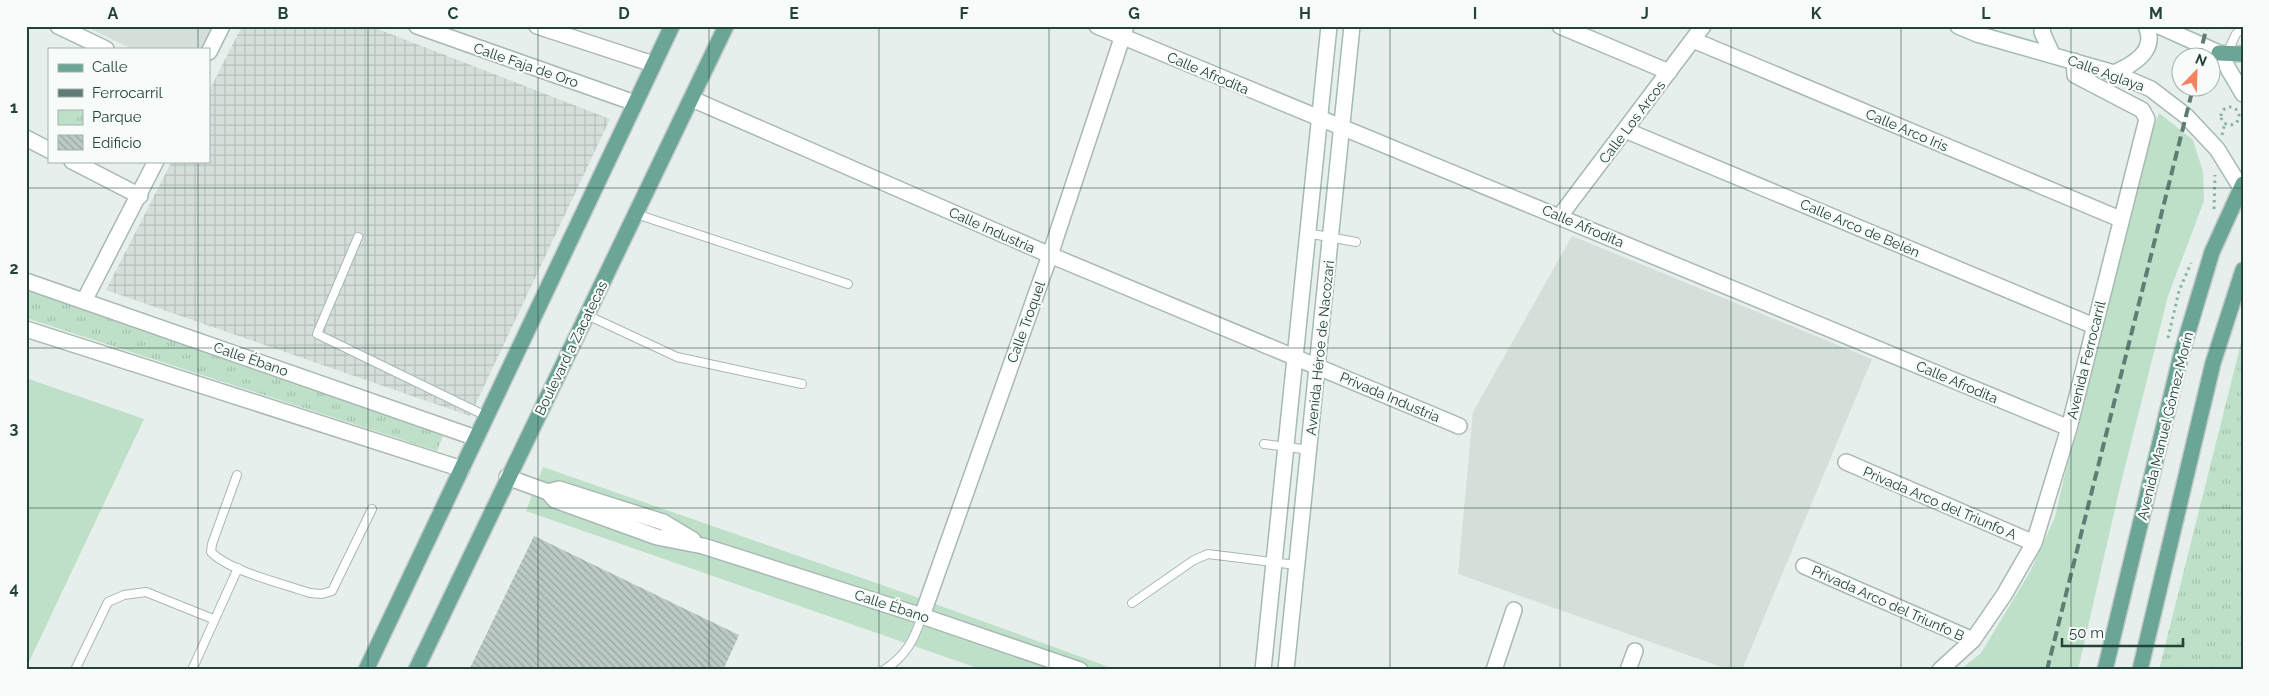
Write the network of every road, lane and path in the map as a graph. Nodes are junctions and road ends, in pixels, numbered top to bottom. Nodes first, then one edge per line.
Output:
1 (58, 26) edge
2 (222, 26) edge
3 (416, 26) edge
4 (536, 26) edge
5 (672, 26) edge
6 (726, 26) edge
7 (1097, 26) edge
8 (1329, 26) edge
9 (1352, 26) edge
10 (1560, 26) edge
11 (1703, 26) edge
12 (1958, 26) edge
13 (2042, 26) edge
14 (2146, 26) edge
15 (2159, 26) edge
16 (2243, 28) edge
17 (1124, 32) edge
18 (1693, 40) junction
19 (104, 48) edge
20 (210, 50) edge
21 (2223, 53) junction
22 (2052, 54) junction
23 (2243, 54) edge
24 (2074, 61) junction
25 (653, 64) junction
26 (1669, 72) junction
27 (2114, 73) junction
28 (2243, 94) edge
29 (692, 99) junction
30 (635, 103) junction
31 (1320, 119) junction
32 (2223, 120) joint
33 (1342, 127) junction
34 (1625, 130) junction
35 (26, 138) edge
36 (48, 149) edge
37 (74, 162) edge
38 (156, 162) edge
39 (2242, 187) edge
40 (140, 196) junction
41 (636, 214) junction
42 (1560, 216) junction
43 (2120, 219) junction
44 (1307, 233) junction
45 (358, 236) dead end
46 (1331, 237) junction
47 (1356, 242) dead end
48 (1050, 255) junction
49 (2243, 270) edge
50 (26, 281) edge
51 (848, 284) dead end
52 (84, 301) junction
53 (587, 315) junction
54 (2094, 326) junction
55 (26, 329) edge
56 (1294, 356) junction
57 (1318, 366) junction
58 (802, 384) dead end
59 (486, 416) junction
60 (1458, 426) dead end
61 (2068, 428) junction
62 (476, 438) junction
63 (1264, 444) dead end
64 (1285, 449) junction
65 (1310, 450) junction
66 (1846, 462) dead end
67 (462, 469) junction
68 (237, 475) dead end
69 (507, 477) junction
70 (372, 509) dead end
71 (2034, 544) junction
72 (1274, 562) junction
73 (1296, 565) junction
74 (1804, 566) dead end
75 (238, 568) junction
76 (1132, 603) dead end
77 (1514, 610) dead end
78 (922, 616) junction
79 (213, 619) junction
80 (1972, 640) junction
81 (1635, 651) dead end
82 (896, 662) junction
83 (75, 670) edge
84 (192, 670) edge
85 (366, 670) edge
86 (416, 670) edge
87 (884, 670) edge
88 (892, 670) edge
89 (1080, 670) edge
90 (1263, 670) edge
91 (1286, 670) edge
92 (1494, 670) edge
93 (1628, 670) edge
94 (1940, 670) edge
95 (2105, 670) edge
96 (2140, 670) edge

1 - 19 street
2 - 20 street
3 - 30 street, Calle Faja de Oro
4 - 25 street
5 - 25 main road
6 - 29 main road, Boulevard a Zacatecas
7 - 17 street, Calle Afrodita
8 - 31 street, Avenida Héroe de Nacozari
9 - 33 street, Avenida Héroe de Nacozari
10 - 26 street
11 - 18 street, Calle Los Arcos
12 - 22 street, Calle Aglaya
13 - 22 street
14 - 27 street
15 - 21 street
16 - 21 lane
17 - 31 street, Calle Afrodita
17 - 48 street, Calle Troquel
18 - 26 street, Calle Los Arcos
18 - 43 street, Calle Arco Iris
21 - 23 main road
21 - 28 street
22 - 24 street, Calle Aglaya
24 - 27 street, Calle Aglaya
24 - 43 street, Avenida Ferrocarril
25 - 30 main road
26 - 34 street, Calle Los Arcos
27 - 39 street, Calle Aglaya
29 - 41 main road, Boulevard a Zacatecas
29 - 48 street, Calle Industria
30 - 59 main road
31 - 33 street, Calle Afrodita
31 - 44 street, Avenida Héroe de Nacozari
32 - 32 path
33 - 42 street, Calle Afrodita
33 - 46 street, Avenida Héroe de Nacozari
34 - 42 street, Calle Los Arcos
34 - 54 street, Calle Arco de Belén
35 - 36 street
37 - 40 street
38 - 40 street
39 - 95 main road, Avenida Manuel Gómez Morín
40 - 52 street
41 - 51 lane
41 - 53 main road, Boulevard a Zacatecas
42 - 61 street, Calle Afrodita
43 - 54 street, Avenida Ferrocarril
44 - 46 lane
44 - 56 street, Avenida Héroe de Nacozari
45 - 59 lane
46 - 47 lane
46 - 57 street, Avenida Héroe de Nacozari
48 - 56 street, Calle Industria
48 - 78 street, Calle Troquel
49 - 96 main road
50 - 52 street, Calle Ébano
52 - 62 street, Calle Ébano
53 - 58 lane
53 - 69 main road, Boulevard a Zacatecas
54 - 61 street, Avenida Ferrocarril
55 - 67 street
56 - 57 street, Privada Industria
56 - 64 street, Avenida Héroe de Nacozari
57 - 60 street, Privada Industria
57 - 65 street, Avenida Héroe de Nacozari
59 - 62 main road
61 - 71 street, Avenida Ferrocarril
62 - 67 main road
63 - 64 lane
64 - 65 lane
64 - 72 street, Avenida Héroe de Nacozari
65 - 73 street, Avenida Héroe de Nacozari
66 - 71 street, Privada Arco del Triunfo A
67 - 85 main road
68 - 75 lane
69 - 78 street, Calle Ébano
69 - 86 main road, Boulevard a Zacatecas
70 - 75 lane
71 - 80 street, Avenida Ferrocarril
72 - 73 lane
72 - 76 lane
72 - 90 street, Avenida Héroe de Nacozari
73 - 91 street, Avenida Héroe de Nacozari
74 - 80 street, Privada Arco del Triunfo B
75 - 79 lane
77 - 92 street
78 - 82 lane
78 - 89 street, Calle Ébano
79 - 83 lane
79 - 84 lane
80 - 94 street, Avenida Ferrocarril
81 - 93 street
82 - 87 lane
82 - 88 lane

